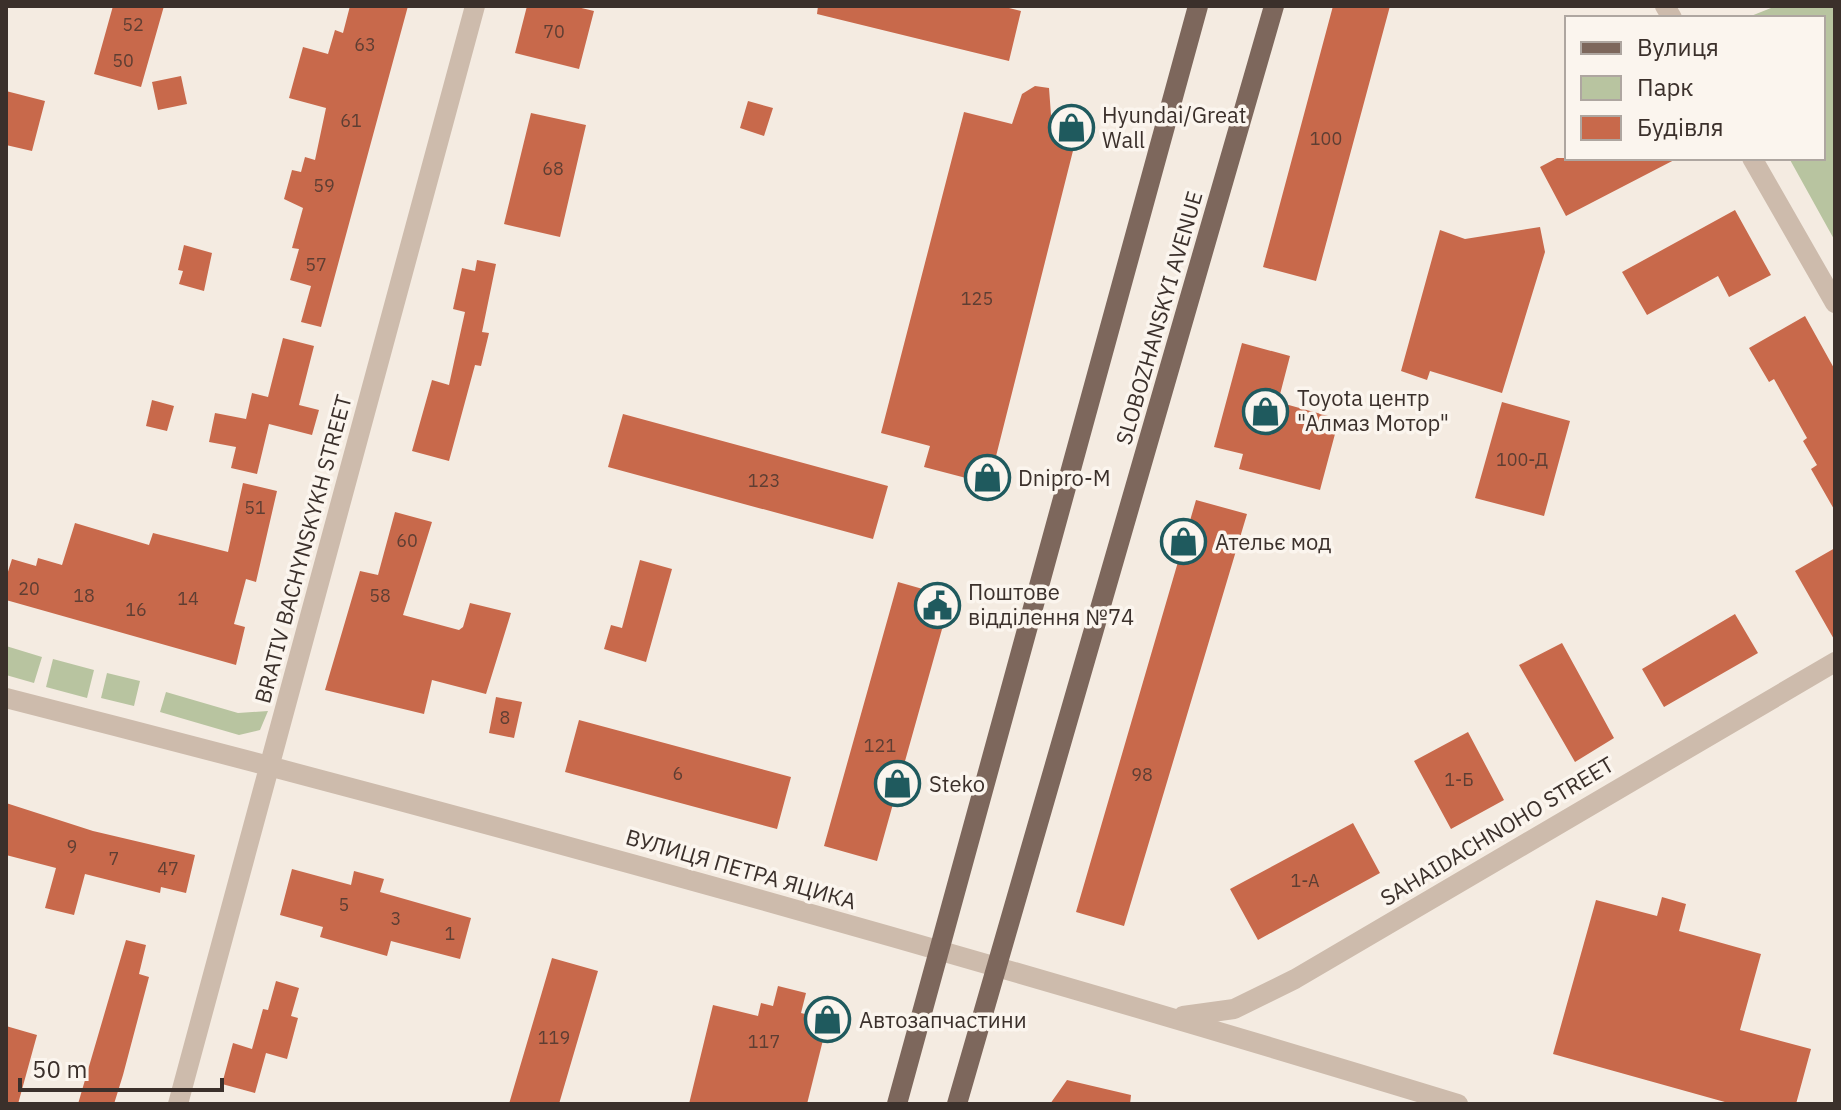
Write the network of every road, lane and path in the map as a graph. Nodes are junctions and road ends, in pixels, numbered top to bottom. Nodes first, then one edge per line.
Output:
1 (475, 6) edge
2 (1198, 6) edge
3 (1274, 6) edge
4 (1753, 160) edge
5 (1835, 303) edge
6 (1835, 662) edge
7 (6, 698) edge
8 (270, 765) junction
9 (941, 951) junction
10 (996, 967) junction
11 (1175, 1017) junction
12 (178, 1104) edge
13 (897, 1104) edge
14 (957, 1104) edge
15 (1458, 1104) edge

1 - 8 street, BRATIV BACHYNSKYKH STREET
2 - 9 main road, SLOBOZHANSKYI AVENUE
3 - 10 main road, SLOBOZHANSKYI AVENUE
4 - 5 street
6 - 11 street, SAHAIDACHNOHO STREET
7 - 8 street, ВУЛИЦЯ ПЕТРА ЯЦИКА
8 - 9 street, ВУЛИЦЯ ПЕТРА ЯЦИКА
8 - 12 street, BRATIV BACHYNSKYKH STREET
9 - 10 street, ВУЛИЦЯ ПЕТРА ЯЦИКА
9 - 13 main road, SLOBOZHANSKYI AVENUE
10 - 11 street, ВУЛИЦЯ ПЕТРА ЯЦИКА
10 - 14 main road, SLOBOZHANSKYI AVENUE
11 - 15 street, ВУЛИЦЯ ПЕТРА ЯЦИКА

